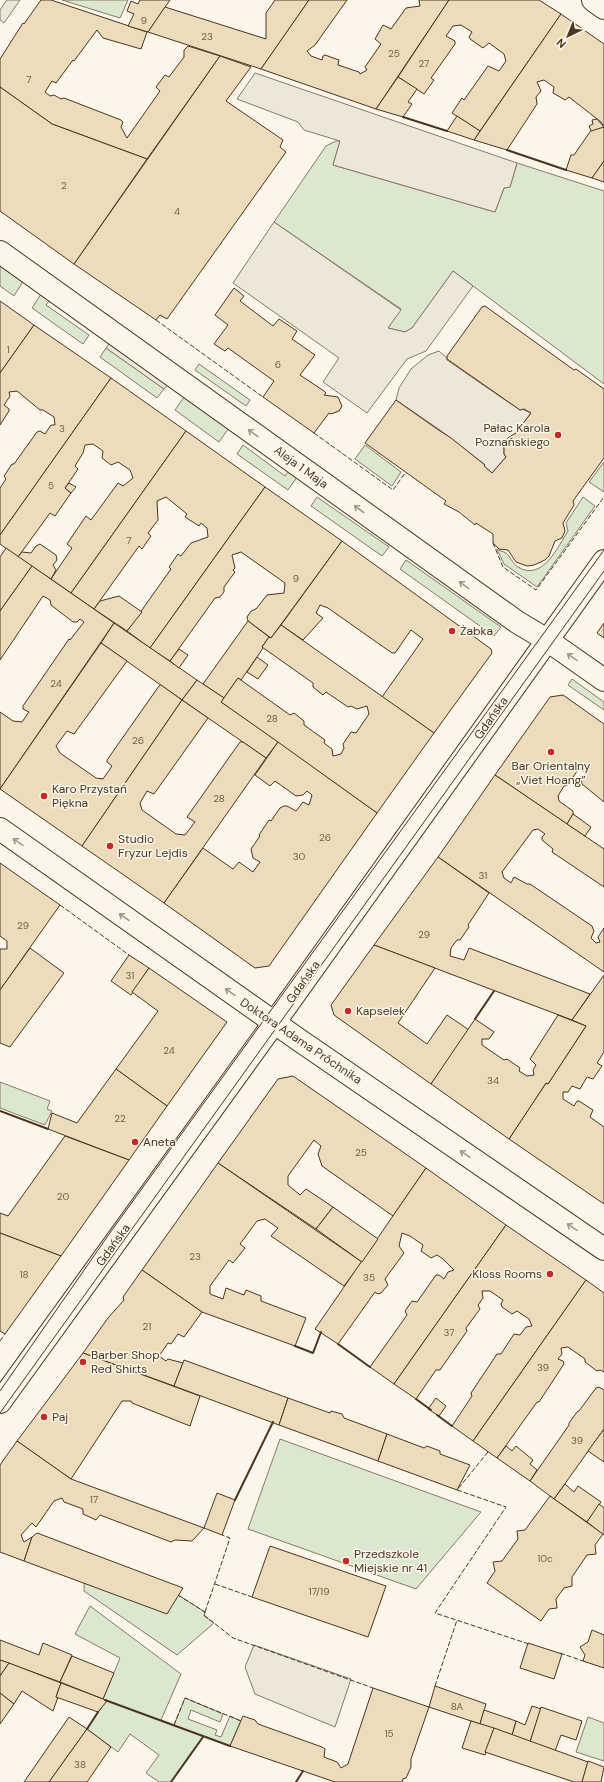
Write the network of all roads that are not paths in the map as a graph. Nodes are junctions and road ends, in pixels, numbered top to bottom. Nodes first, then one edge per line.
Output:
1 (593, 0) edge
2 (604, 8) edge
3 (0, 252) edge
4 (604, 561) edge
5 (547, 640) junction
6 (604, 680) edge
7 (0, 829) edge
8 (274, 1023) junction
9 (604, 1249) edge
10 (0, 1402) edge

1 - 2 street
5 -> 3 street, Aleja 1 Maja
4 - 5 street, Gdańska
6 -> 5 street, Aleja 1 Maja
5 - 8 street, Gdańska
8 -> 7 street, Doktora Adama Próchnika
9 -> 8 street, Doktora Adama Próchnika
8 - 10 street, Gdańska

